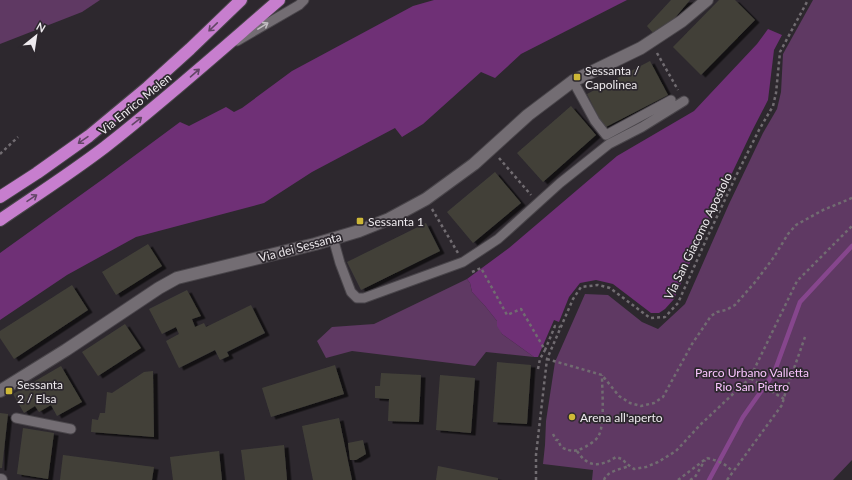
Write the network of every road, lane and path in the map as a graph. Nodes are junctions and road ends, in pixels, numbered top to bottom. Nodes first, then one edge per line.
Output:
1 (241, 0) edge
2 (279, 0) edge
3 (304, 0) edge
4 (707, 0) edge
5 (808, 0) edge
6 (651, 41) junction
7 (217, 53) junction
8 (574, 81) junction
9 (671, 100) dead end
10 (684, 101) joint
11 (18, 137) dead end
12 (491, 148) junction
13 (0, 154) edge
14 (0, 197) edge
15 (426, 198) junction
16 (852, 198) edge
17 (538, 203) junction
18 (0, 220) edge
19 (852, 226) edge
20 (333, 238) junction
21 (463, 262) junction
22 (560, 327) junction
23 (805, 337) dead end
24 (544, 350) junction
25 (547, 359) junction
26 (538, 369) dead end
27 (602, 375) junction
28 (750, 378) junction
29 (0, 391) edge
30 (784, 399) junction
31 (16, 418) dead end
32 (71, 429) dead end
33 (553, 434) dead end
34 (577, 451) junction
35 (707, 458) junction
36 (630, 466) junction
37 (733, 472) junction
38 (536, 480) edge
39 (604, 480) edge
40 (678, 480) edge
41 (690, 480) edge
42 (727, 480) edge

1 -> 14 highway, Via Enrico Melen
2 - 7 highway, Via Enrico Melen
7 -> 3 lane
4 - 6 street, Via dei Sessanta
5 - 22 path, Via San Giacomo Apostolo
6 - 8 street, Via dei Sessanta
6 - 10 path
18 -> 7 highway, Via Enrico Melen
8 - 9 lane
8 - 12 street, Via dei Sessanta
10 - 17 lane
11 - 13 path
12 - 15 street, Via dei Sessanta
12 - 17 path
15 - 20 street, Via dei Sessanta
15 - 21 path
16 - 27 path
17 - 21 lane
19 - 28 path
20 - 21 lane
20 - 29 street, Via dei Sessanta
21 - 24 path
22 - 24 path
22 - 25 path, Via San Giacomo Apostolo
23 - 30 path
24 - 26 path
25 - 27 path
25 - 38 path, Via San Giacomo Apostolo
27 - 34 path
28 - 30 path
28 - 36 path
30 - 37 path
31 - 32 lane
33 - 34 path
34 - 36 path
35 - 37 path
35 - 40 path
35 - 41 path
36 - 39 path
37 - 42 path

